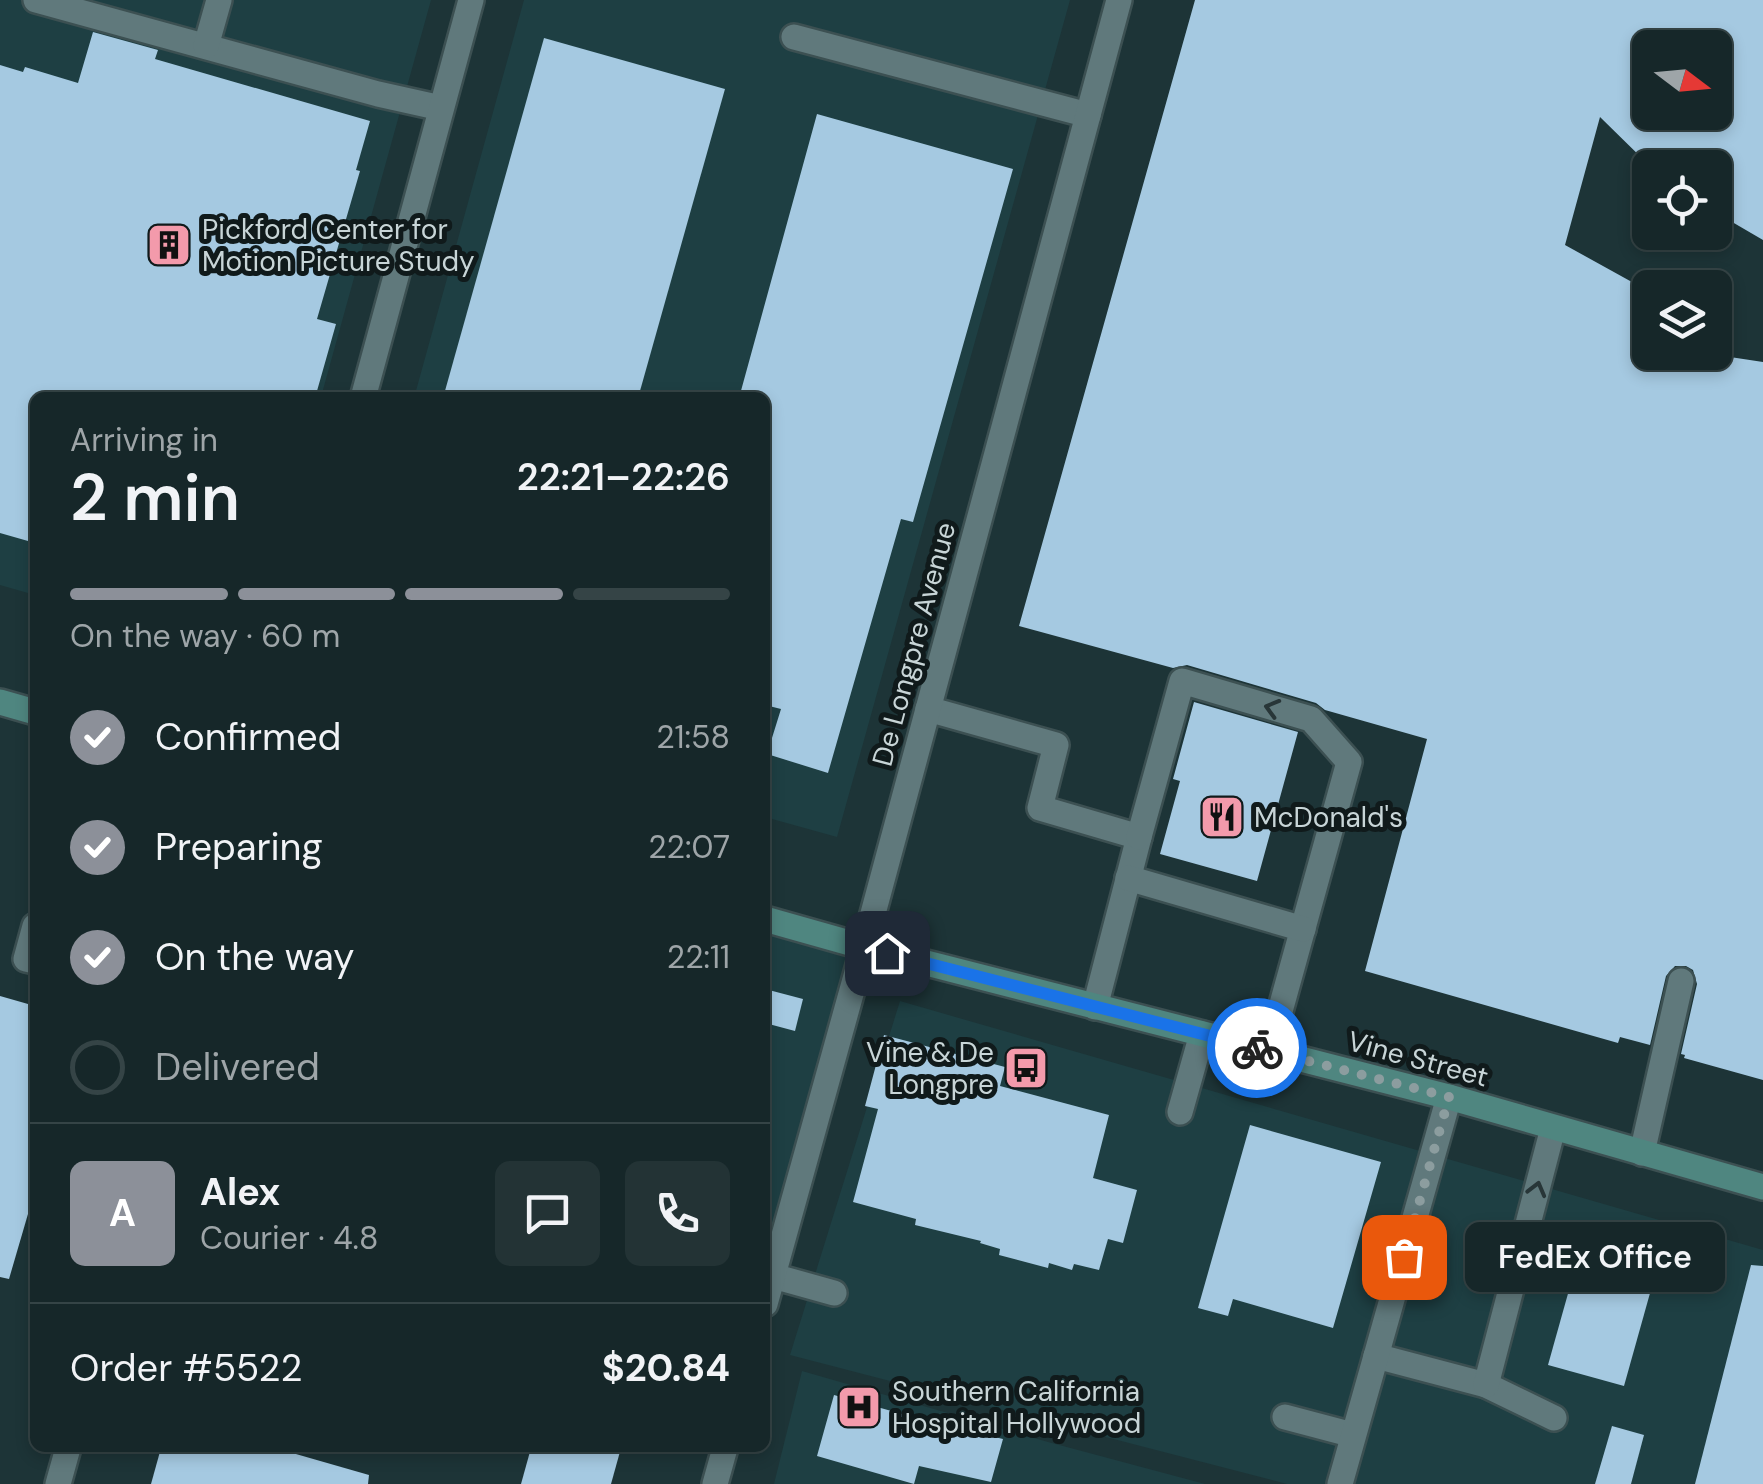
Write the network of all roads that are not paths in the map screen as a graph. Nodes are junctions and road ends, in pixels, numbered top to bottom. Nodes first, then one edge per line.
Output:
1 (36, 0) edge
2 (219, 0) edge
3 (471, 0) edge
4 (1119, 0) edge
5 (794, 37) dead end
6 (206, 46) junction
7 (442, 108) junction
8 (1088, 115) junction
9 (364, 392) edge
10 (0, 702) edge
11 (928, 709) junction
12 (30, 711) edge
13 (1139, 837) junction
14 (1128, 878) junction
15 (770, 920) edge
16 (1303, 928) junction
17 (864, 948) junction
18 (1681, 981) dead end
19 (1095, 1006) junction
20 (1202, 1034) junction
21 (1270, 1051) junction
22 (1449, 1097) junction
23 (1180, 1112) dead end
24 (1553, 1128) junction
25 (1642, 1153) junction
26 (1763, 1186) edge
27 (773, 1276) junction
28 (770, 1286) edge
29 (834, 1292) dead end
30 (1376, 1356) junction
31 (1486, 1386) junction
32 (1285, 1417) dead end
33 (1554, 1418) dead end
34 (1354, 1436) junction
35 (67, 1452) edge
36 (724, 1452) edge
37 (58, 1484) edge
38 (715, 1484) edge
39 (1340, 1484) edge

1 - 6 street
2 - 6 street
3 - 7 street
4 - 8 street, De Longpre Avenue
5 - 8 street
6 - 7 street
7 - 9 street
8 - 11 street, De Longpre Avenue
10 - 12 main road
11 - 13 street
11 - 17 street, De Longpre Avenue
13 - 14 street
16 -> 13 street
14 - 16 street
14 - 19 street
15 - 17 main road, Vine Street
16 - 21 street
17 - 19 main road, Vine Street
17 - 27 street, De Longpre Avenue
18 - 25 street
19 - 20 main road, Vine Street
20 - 21 main road, Vine Street
20 - 23 street
21 - 22 main road, Vine Street
22 - 24 main road, Vine Street
22 - 30 street
24 - 25 main road, Vine Street
31 -> 24 street
25 - 26 main road, Vine Street
27 - 28 street, De Longpre Avenue
27 - 29 street
30 - 31 street
30 - 34 street
31 - 33 street
32 - 34 street
34 - 39 street
35 - 37 street
36 - 38 street

